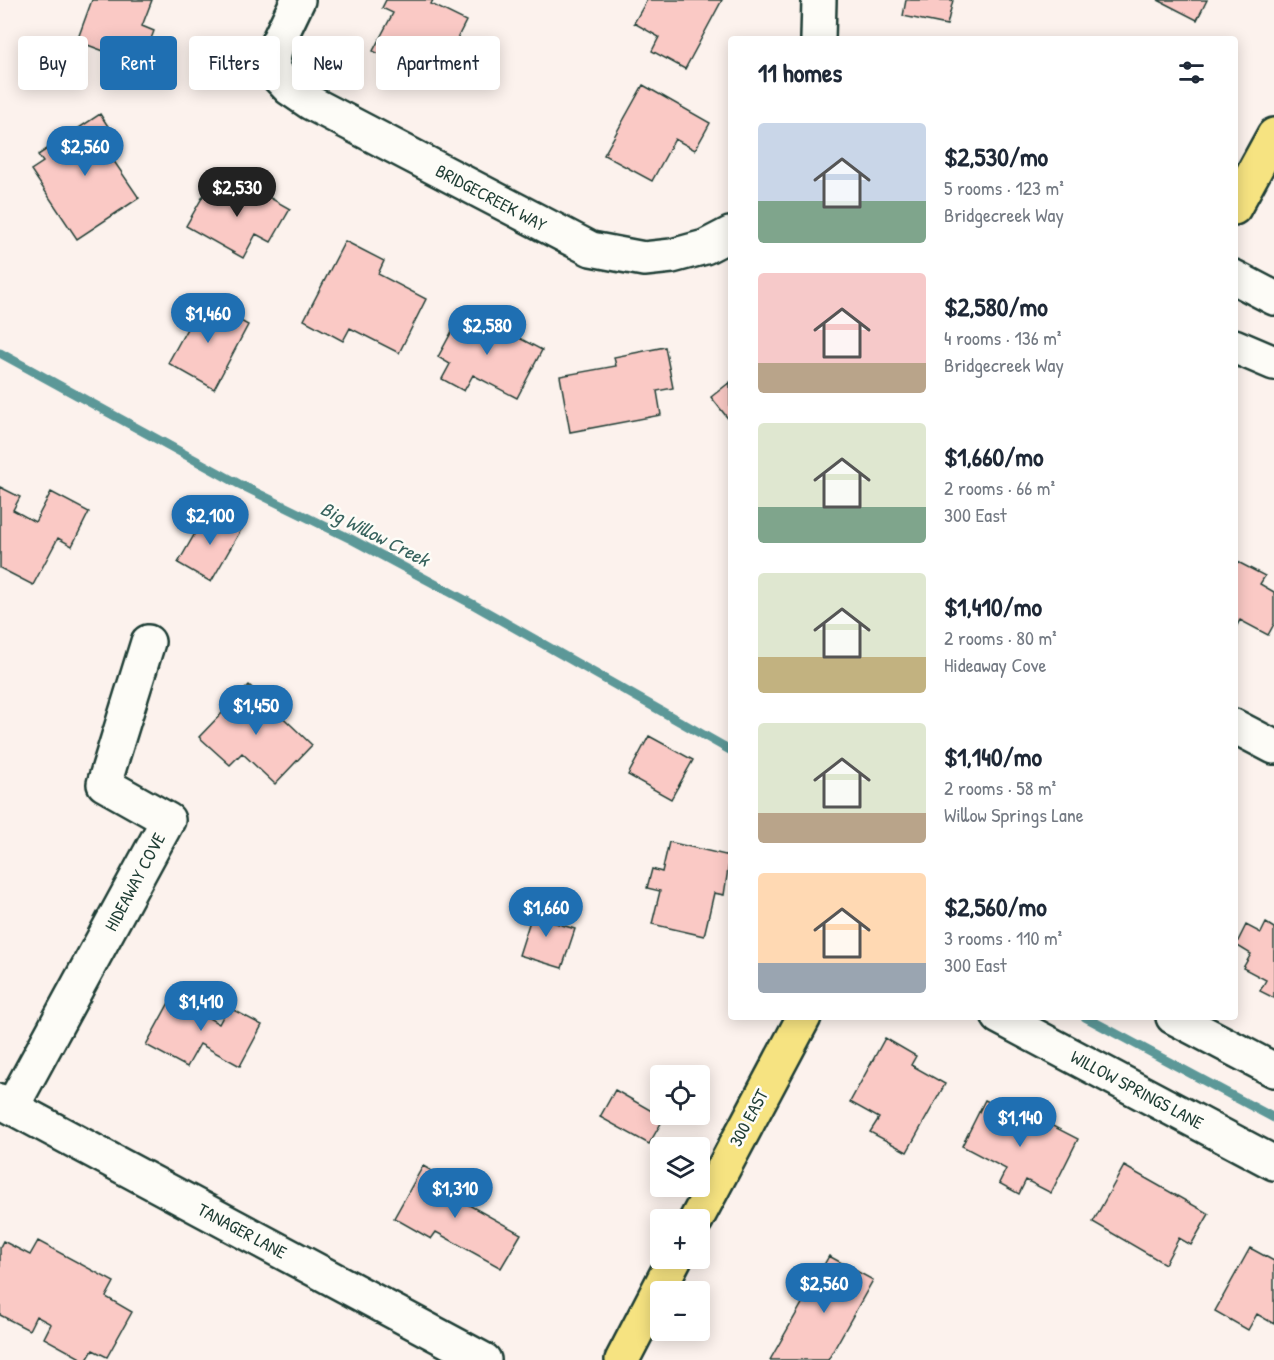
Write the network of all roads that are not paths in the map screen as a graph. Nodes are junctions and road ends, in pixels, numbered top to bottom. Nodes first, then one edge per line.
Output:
1 (298, 0) edge
2 (819, 0) edge
3 (818, 36) edge
4 (1274, 135) edge
5 (1238, 201) edge
6 (728, 235) edge
7 (1238, 279) edge
8 (1274, 298) edge
9 (1238, 348) edge
10 (1274, 363) edge
11 (148, 642) dead end
12 (1238, 728) edge
13 (1274, 747) edge
14 (802, 1020) edge
15 (1005, 1020) edge
16 (1179, 1020) edge
17 (1274, 1071) edge
18 (6, 1104) edge
19 (1274, 1163) edge
20 (702, 1209) edge
21 (669, 1269) edge
22 (484, 1360) edge
23 (622, 1360) edge

1 - 6 street, BRIDGECREEK WAY
2 - 3 street
4 - 5 main road
7 - 8 street
9 - 10 street
11 - 18 street, HIDEAWAY COVE
12 - 13 street
14 - 20 main road, 300 EAST
15 - 19 street, WILLOW SPRINGS LANE
16 - 17 street
18 - 22 street, TANAGER LANE
21 - 23 main road

